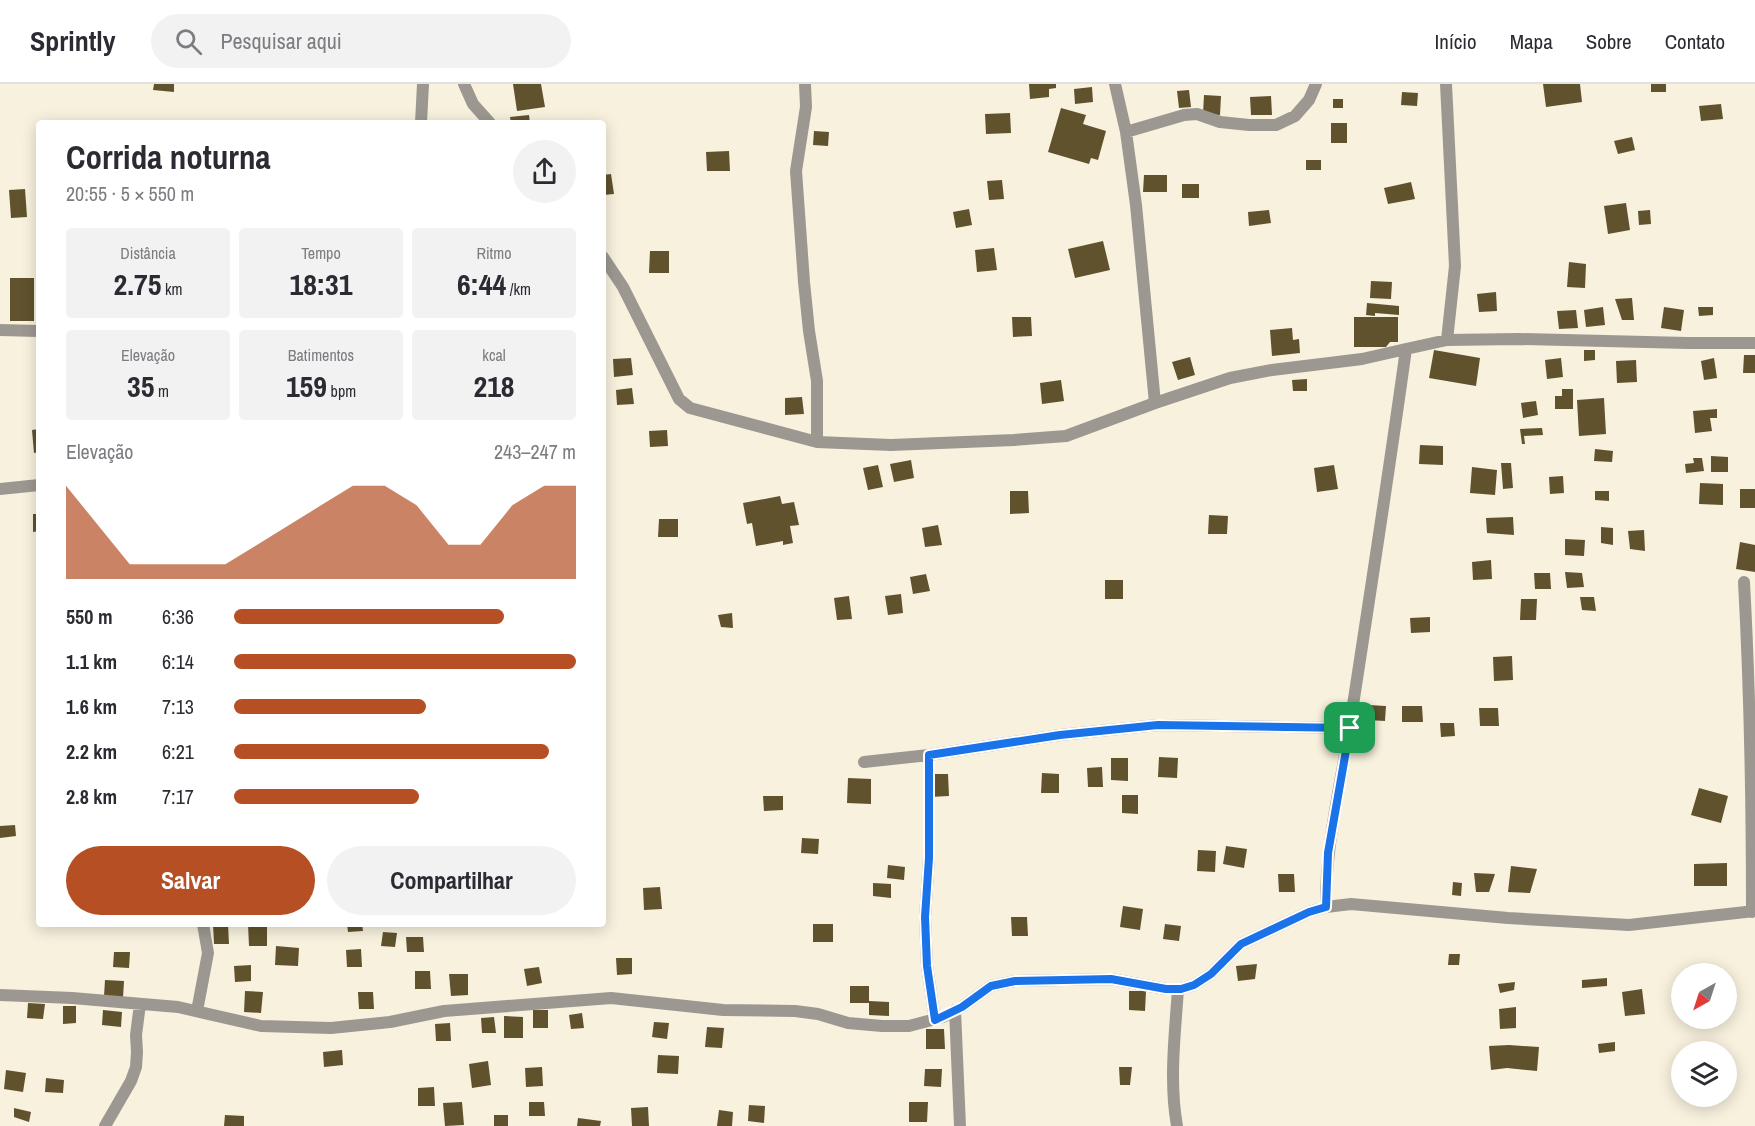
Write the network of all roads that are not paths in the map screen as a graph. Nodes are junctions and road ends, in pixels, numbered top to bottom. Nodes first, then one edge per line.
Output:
1 (423, 84) edge
2 (464, 84) edge
3 (805, 84) edge
4 (1115, 84) edge
5 (1316, 84) edge
6 (1446, 84) edge
7 (421, 120) edge
8 (487, 120) edge
9 (1126, 132) junction
10 (606, 262) edge
11 (0, 330) edge
12 (36, 331) edge
13 (1447, 340) junction
14 (1755, 343) edge
15 (1406, 349) junction
16 (1155, 403) junction
17 (817, 442) junction
18 (36, 485) edge
19 (0, 489) edge
20 (1744, 582) dead end
21 (1350, 728) junction
22 (929, 755) junction
23 (864, 762) dead end
24 (1326, 907) junction
25 (1754, 912) edge
26 (203, 927) edge
27 (1178, 989) junction
28 (0, 995) edge
29 (140, 1004) junction
30 (955, 1010) junction
31 (197, 1011) junction
32 (935, 1020) junction
33 (105, 1126) edge
34 (960, 1126) edge
35 (1177, 1126) edge

1 - 7 street
2 - 8 street
3 - 17 street
4 - 9 street
5 - 9 street
6 - 13 street
9 - 16 street
10 - 17 street
11 - 12 street
13 - 14 street
13 - 15 street
15 - 16 street
15 - 21 street
16 - 17 street
18 - 19 street
20 - 25 street
21 - 22 street
21 - 24 street
22 - 23 street
22 - 32 street
24 - 25 street
24 - 27 street
26 - 31 street
27 - 30 street
27 - 35 street
28 - 29 street
29 - 31 street
29 - 33 street
30 - 32 street
30 - 34 street
31 - 32 street

